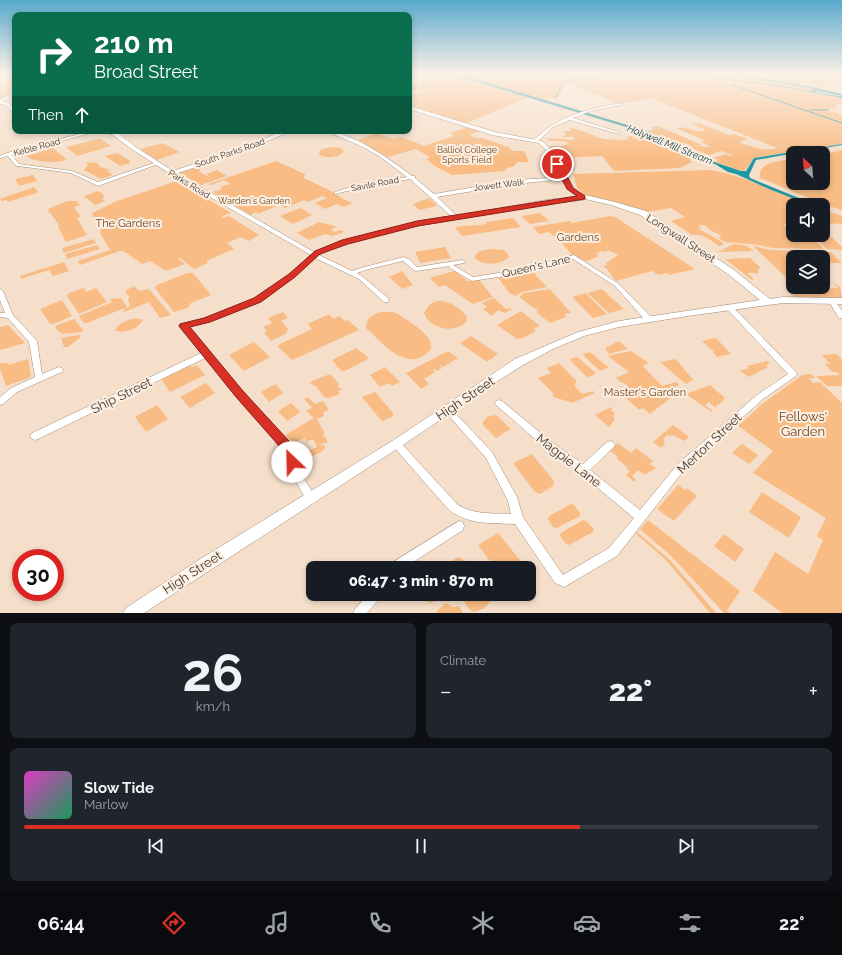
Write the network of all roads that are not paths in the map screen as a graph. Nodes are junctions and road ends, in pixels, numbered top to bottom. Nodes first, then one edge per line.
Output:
1 (1, 104) edge
2 (621, 104) dead end
3 (412, 108) edge
4 (12, 110) edge
5 (571, 119) junction
6 (618, 133) dead end
7 (85, 134) edge
8 (116, 134) edge
9 (281, 134) edge
10 (336, 134) edge
11 (535, 141) junction
12 (9, 154) junction
13 (0, 156) edge
14 (156, 164) junction
15 (172, 173) junction
16 (413, 177) junction
17 (566, 178) junction
18 (338, 193) dead end
19 (434, 196) junction
20 (583, 198) junction
21 (455, 217) junction
22 (314, 255) junction
23 (462, 262) dead end
24 (450, 265) junction
25 (352, 273) junction
26 (0, 291) edge
27 (386, 300) dead end
28 (832, 300) junction
29 (842, 301) edge
30 (768, 302) junction
31 (729, 307) junction
32 (0, 315) edge
33 (10, 316) junction
34 (842, 316) edge
35 (649, 319) junction
36 (207, 354) junction
37 (59, 370) dead end
38 (39, 378) junction
39 (0, 402) edge
40 (499, 402) dead end
41 (454, 417) dead end
42 (35, 436) dead end
43 (396, 444) junction
44 (610, 445) dead end
45 (583, 470) junction
46 (311, 498) junction
47 (640, 516) junction
48 (518, 519) junction
49 (459, 526) dead end
50 (405, 561) edge
51 (370, 601) edge
52 (132, 613) edge
53 (359, 613) edge

1 - 4 street
2 - 5 street
3 - 11 street
5 - 6 street
5 - 11 street
7 - 12 street, Keble Road
8 - 14 street, Parks Road
9 - 15 street, South Parks Road
10 - 16 street
11 - 17 street
12 - 13 street, Keble Road
12 - 14 street
14 - 15 street, Parks Road
15 - 22 street, Parks Road
16 - 18 street, Savile Road
16 - 19 street
17 - 19 street, Jowett Walk
17 - 20 street
19 - 21 street
20 - 21 street
20 - 30 street, Longwall Street
21 - 22 street
22 - 25 street, Parks Road
22 - 36 street
23 - 24 street
24 - 25 street
24 - 35 street, Queen's Lane
25 - 27 street, Parks Road
26 - 33 street
28 - 29 street, High Street
28 - 30 street, High Street
28 - 34 street
30 - 31 street, High Street
31 - 35 street, High Street
31 - 47 street, Merton Street
32 - 33 street
33 - 38 street
35 - 43 street, High Street
36 - 42 street, Ship Street
36 - 46 street
37 - 38 street
38 - 39 street
40 - 45 street, Magpie Lane
41 - 48 street
43 - 46 street, High Street
43 - 48 street
44 - 45 street
45 - 47 street, Magpie Lane
46 - 52 street, High Street
47 - 48 street, Merton Street
49 - 50 street
51 - 53 street

